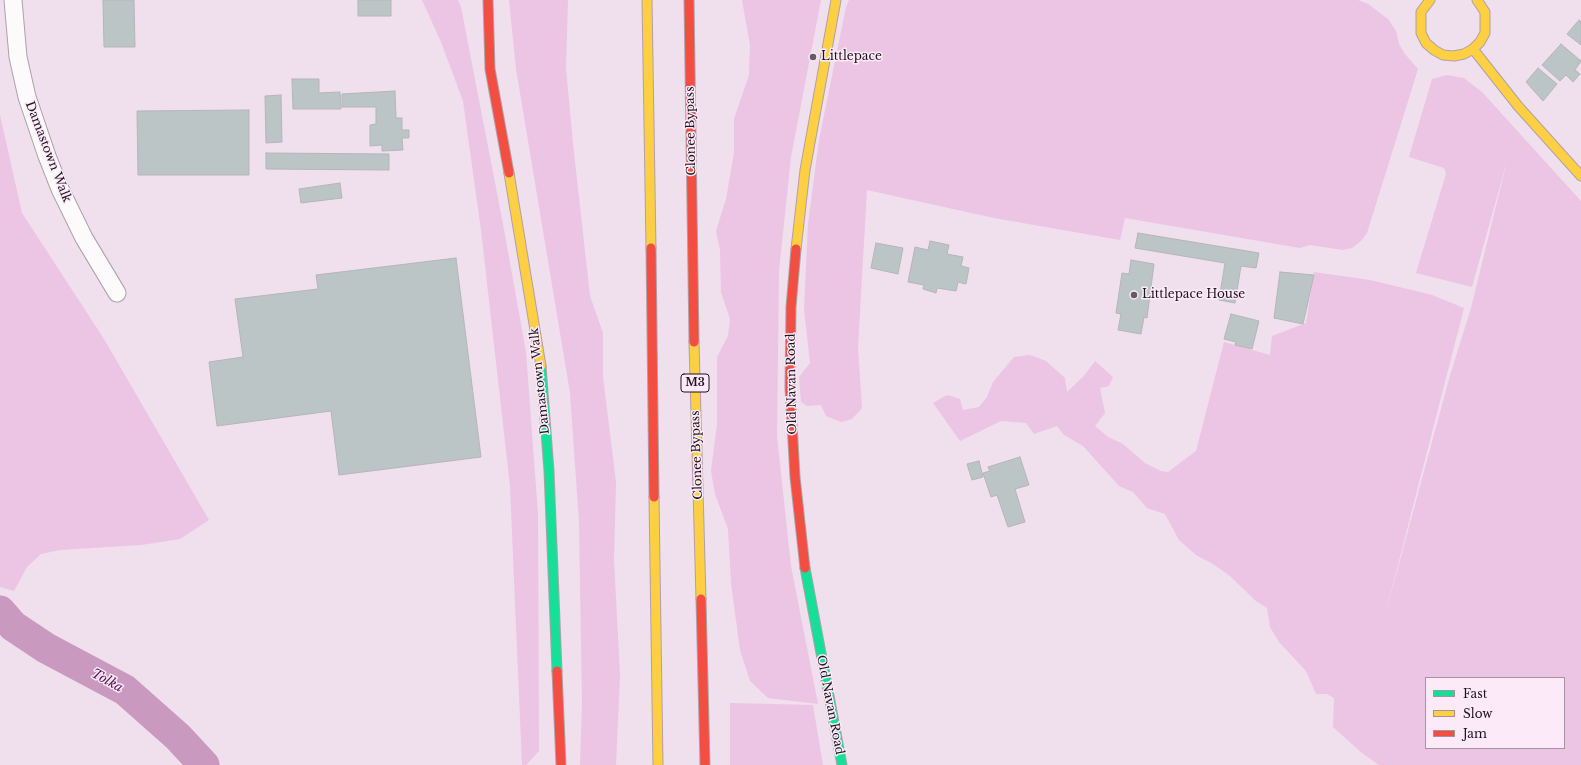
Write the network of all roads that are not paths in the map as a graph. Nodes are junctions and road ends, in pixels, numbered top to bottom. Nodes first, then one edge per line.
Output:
1 (13, 0) edge
2 (488, 0) edge
3 (647, 0) edge
4 (690, 0) edge
5 (1416, 0) edge
6 (1477, 0) edge
7 (836, 1) edge
8 (1427, 3) edge
9 (479, 8) dead end
10 (1473, 49) junction
11 (490, 69) junction
12 (1581, 176) edge
13 (117, 293) dead end
14 (561, 765) edge
15 (658, 765) edge
16 (705, 765) edge
17 (842, 765) edge

1 - 13 street, Damastown Walk
2 - 11 main road, Damastown Walk
3 - 15 main road
4 - 16 main road, Clonee Bypass / M3
5 - 8 main road
6 - 10 main road
7 - 17 main road, Old Navan Road
8 - 10 main road
9 - 11 main road
10 - 12 main road
11 - 14 main road, Damastown Walk

